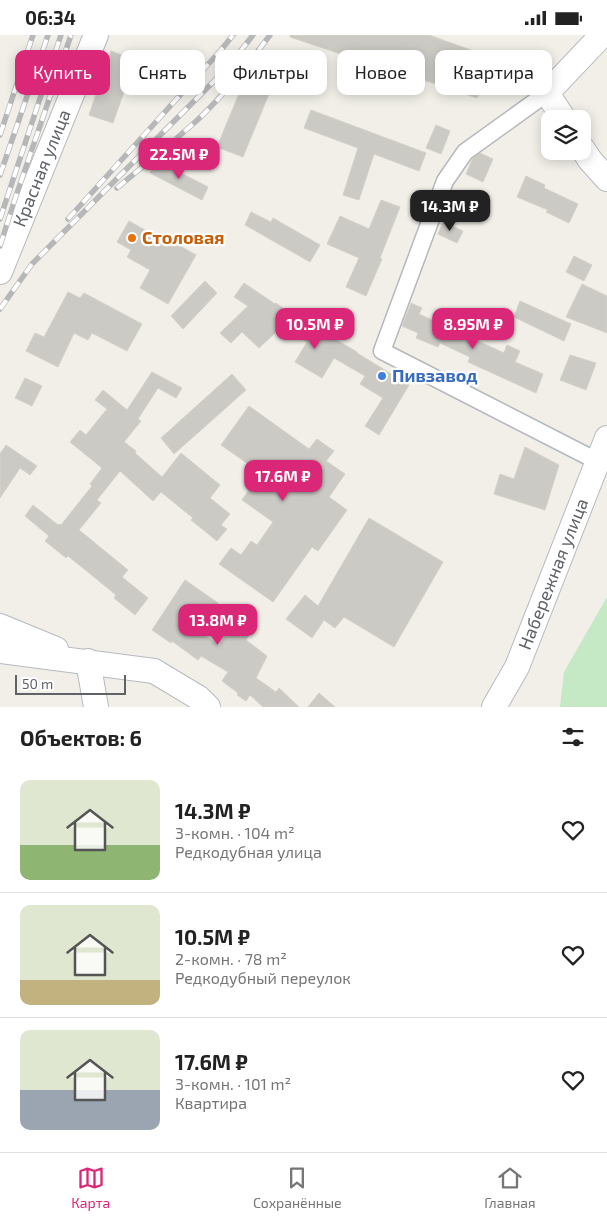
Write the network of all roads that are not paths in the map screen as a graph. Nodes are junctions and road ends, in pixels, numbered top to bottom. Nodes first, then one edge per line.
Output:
1 (96, 35) edge
2 (602, 35) edge
3 (552, 88) edge
4 (544, 95) edge
5 (548, 95) edge
6 (558, 110) edge
7 (590, 160) edge
8 (607, 179) edge
9 (0, 272) edge
10 (607, 438) edge
11 (597, 461) junction
12 (0, 626) edge
13 (0, 651) edge
14 (88, 661) junction
15 (96, 707) edge
16 (208, 707) edge
17 (494, 707) edge

1 - 9 main road, Красная улица
2 - 3 main road
4 - 11 street
5 - 6 main road
7 - 8 main road
10 - 11 main road, Набережная улица
11 - 17 main road, Набережная улица
12 - 14 main road
13 - 14 main road
14 - 15 main road
14 - 16 main road

